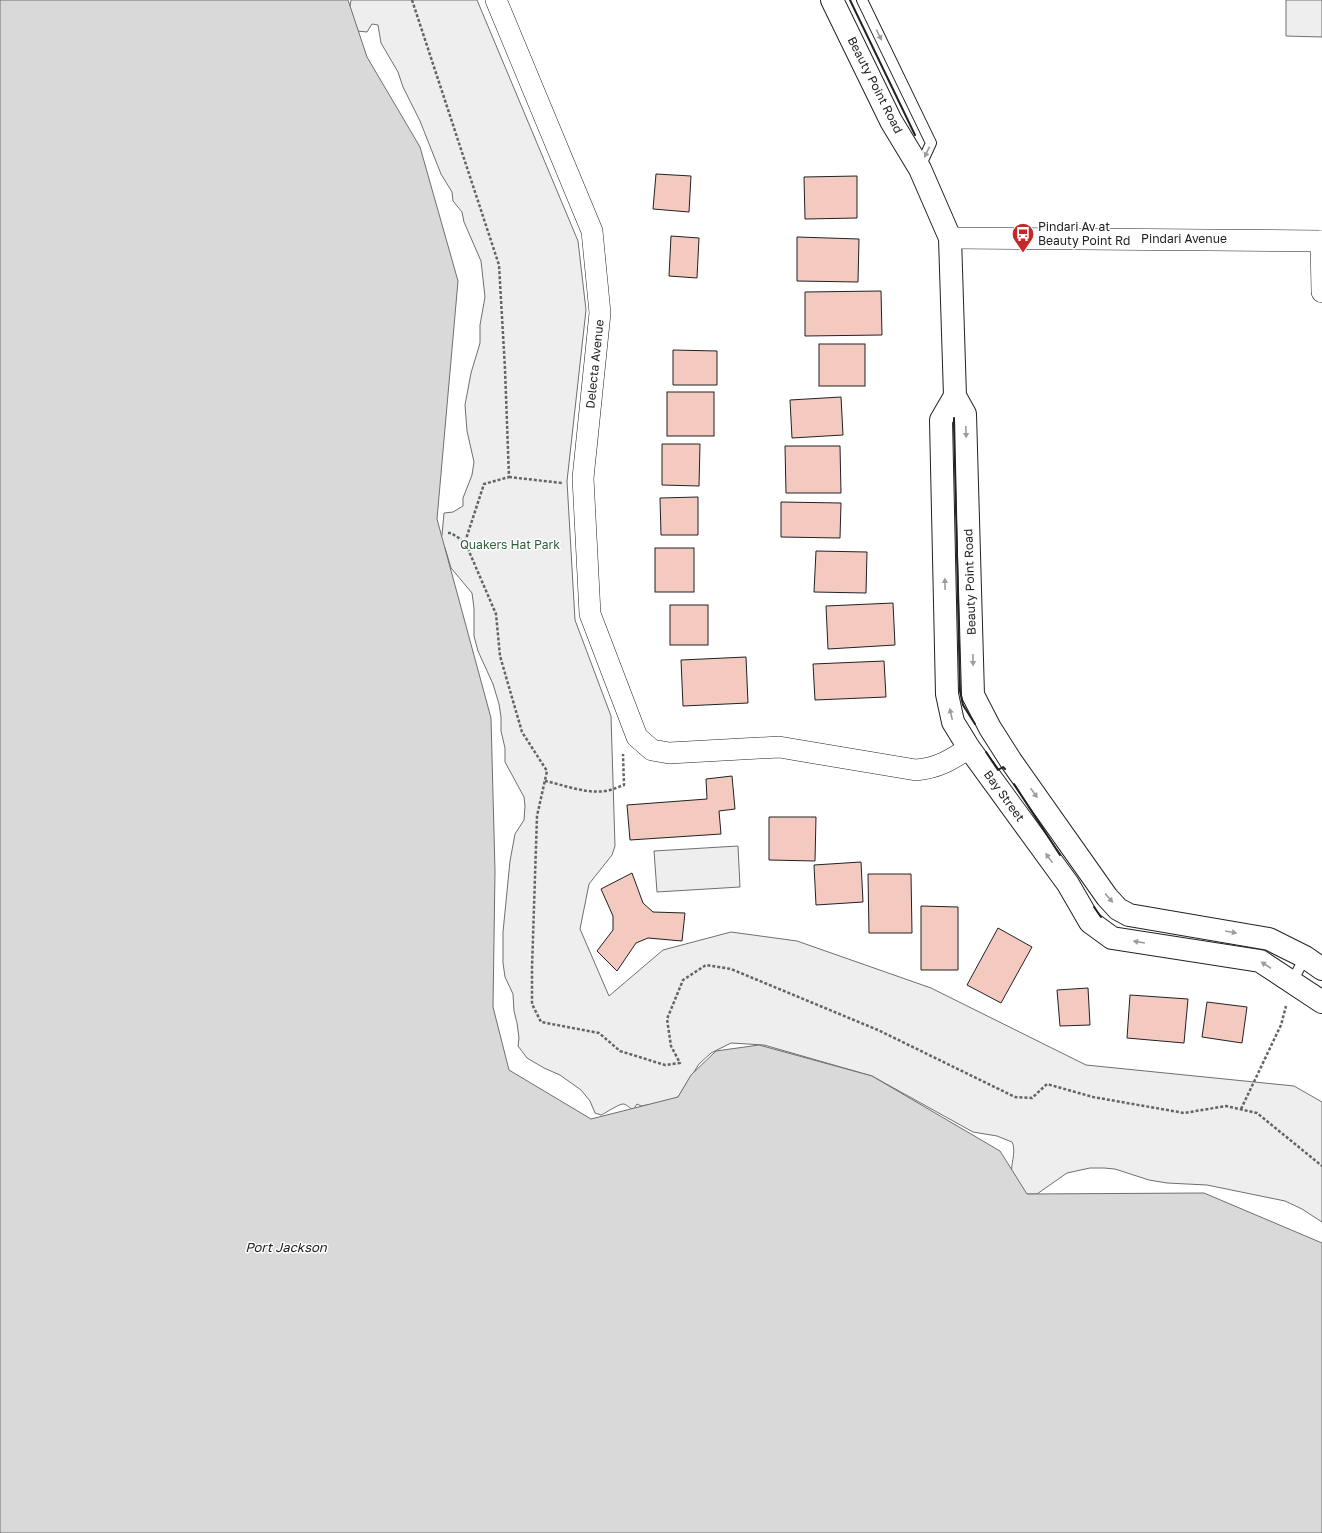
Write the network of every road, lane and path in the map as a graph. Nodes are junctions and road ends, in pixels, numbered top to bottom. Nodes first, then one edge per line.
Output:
1 (496, 0) edge
2 (832, 0) edge
3 (862, 0) edge
4 (920, 169) junction
5 (950, 238) junction
6 (1322, 240) edge
7 (1322, 292) edge
8 (955, 396) junction
9 (509, 477) dead end
10 (583, 485) junction
11 (448, 534) dead end
12 (464, 542) dead end
13 (637, 737) junction
14 (969, 748) junction
15 (545, 781) dead end
16 (1314, 963) edge
17 (1292, 982) junction
18 (1322, 1002) edge
19 (1241, 1110) dead end

1 - 10 street, Delecta Avenue
2 - 4 street, Beauty Point Road
3 -> 4 lane, Beauty Point Road
4 - 5 street, Beauty Point Road
5 - 6 street, Pindari Avenue
5 - 8 street, Beauty Point Road
6 - 7 street
14 -> 8 street, Beauty Point Road
8 -> 16 street, Beauty Point Road
9 - 10 path
10 - 13 street, Delecta Avenue
11 - 12 path
13 - 14 street
13 - 15 path
17 -> 14 street, Bay Street
16 - 17 lane
17 - 18 street, Bay Street
17 - 19 path

